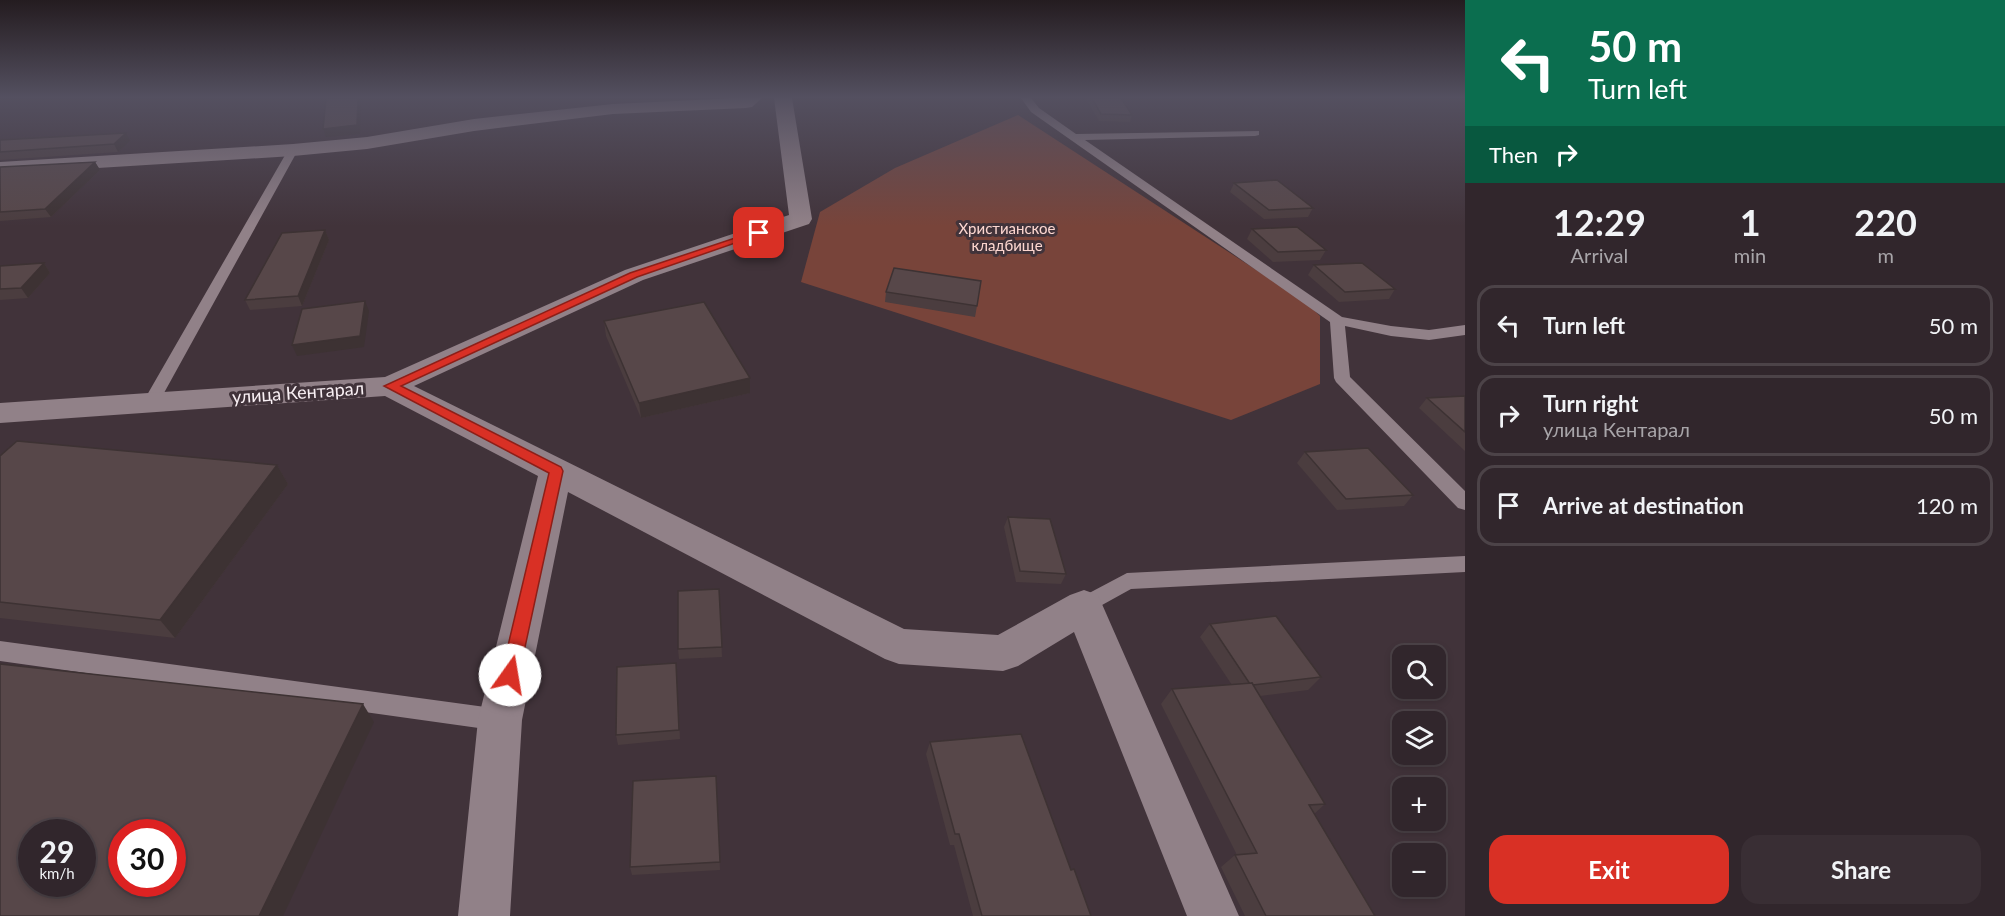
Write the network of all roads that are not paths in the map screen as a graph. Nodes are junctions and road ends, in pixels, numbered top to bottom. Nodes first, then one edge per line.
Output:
1 (380, 141) edge
2 (789, 141) edge
3 (1079, 141) edge
4 (293, 150) junction
5 (0, 168) edge
6 (1337, 320) junction
7 (1465, 330) edge
8 (390, 386) junction
9 (151, 402) junction
10 (0, 413) edge
11 (556, 471) junction
12 (1465, 502) edge
13 (1465, 564) edge
14 (1084, 606) junction
15 (0, 651) edge
16 (500, 720) junction
17 (484, 916) edge
18 (1213, 916) edge

1 - 4 street
2 - 8 street, улица Кентарал
3 - 6 lane
4 - 5 street
4 - 9 lane
6 - 7 lane
6 - 12 lane
8 - 9 street, улица Кентарал
8 - 11 street
9 - 10 street, улица Кентарал
11 - 14 street
11 - 16 street
13 - 14 lane
14 - 18 street
15 - 16 lane
16 - 17 street

